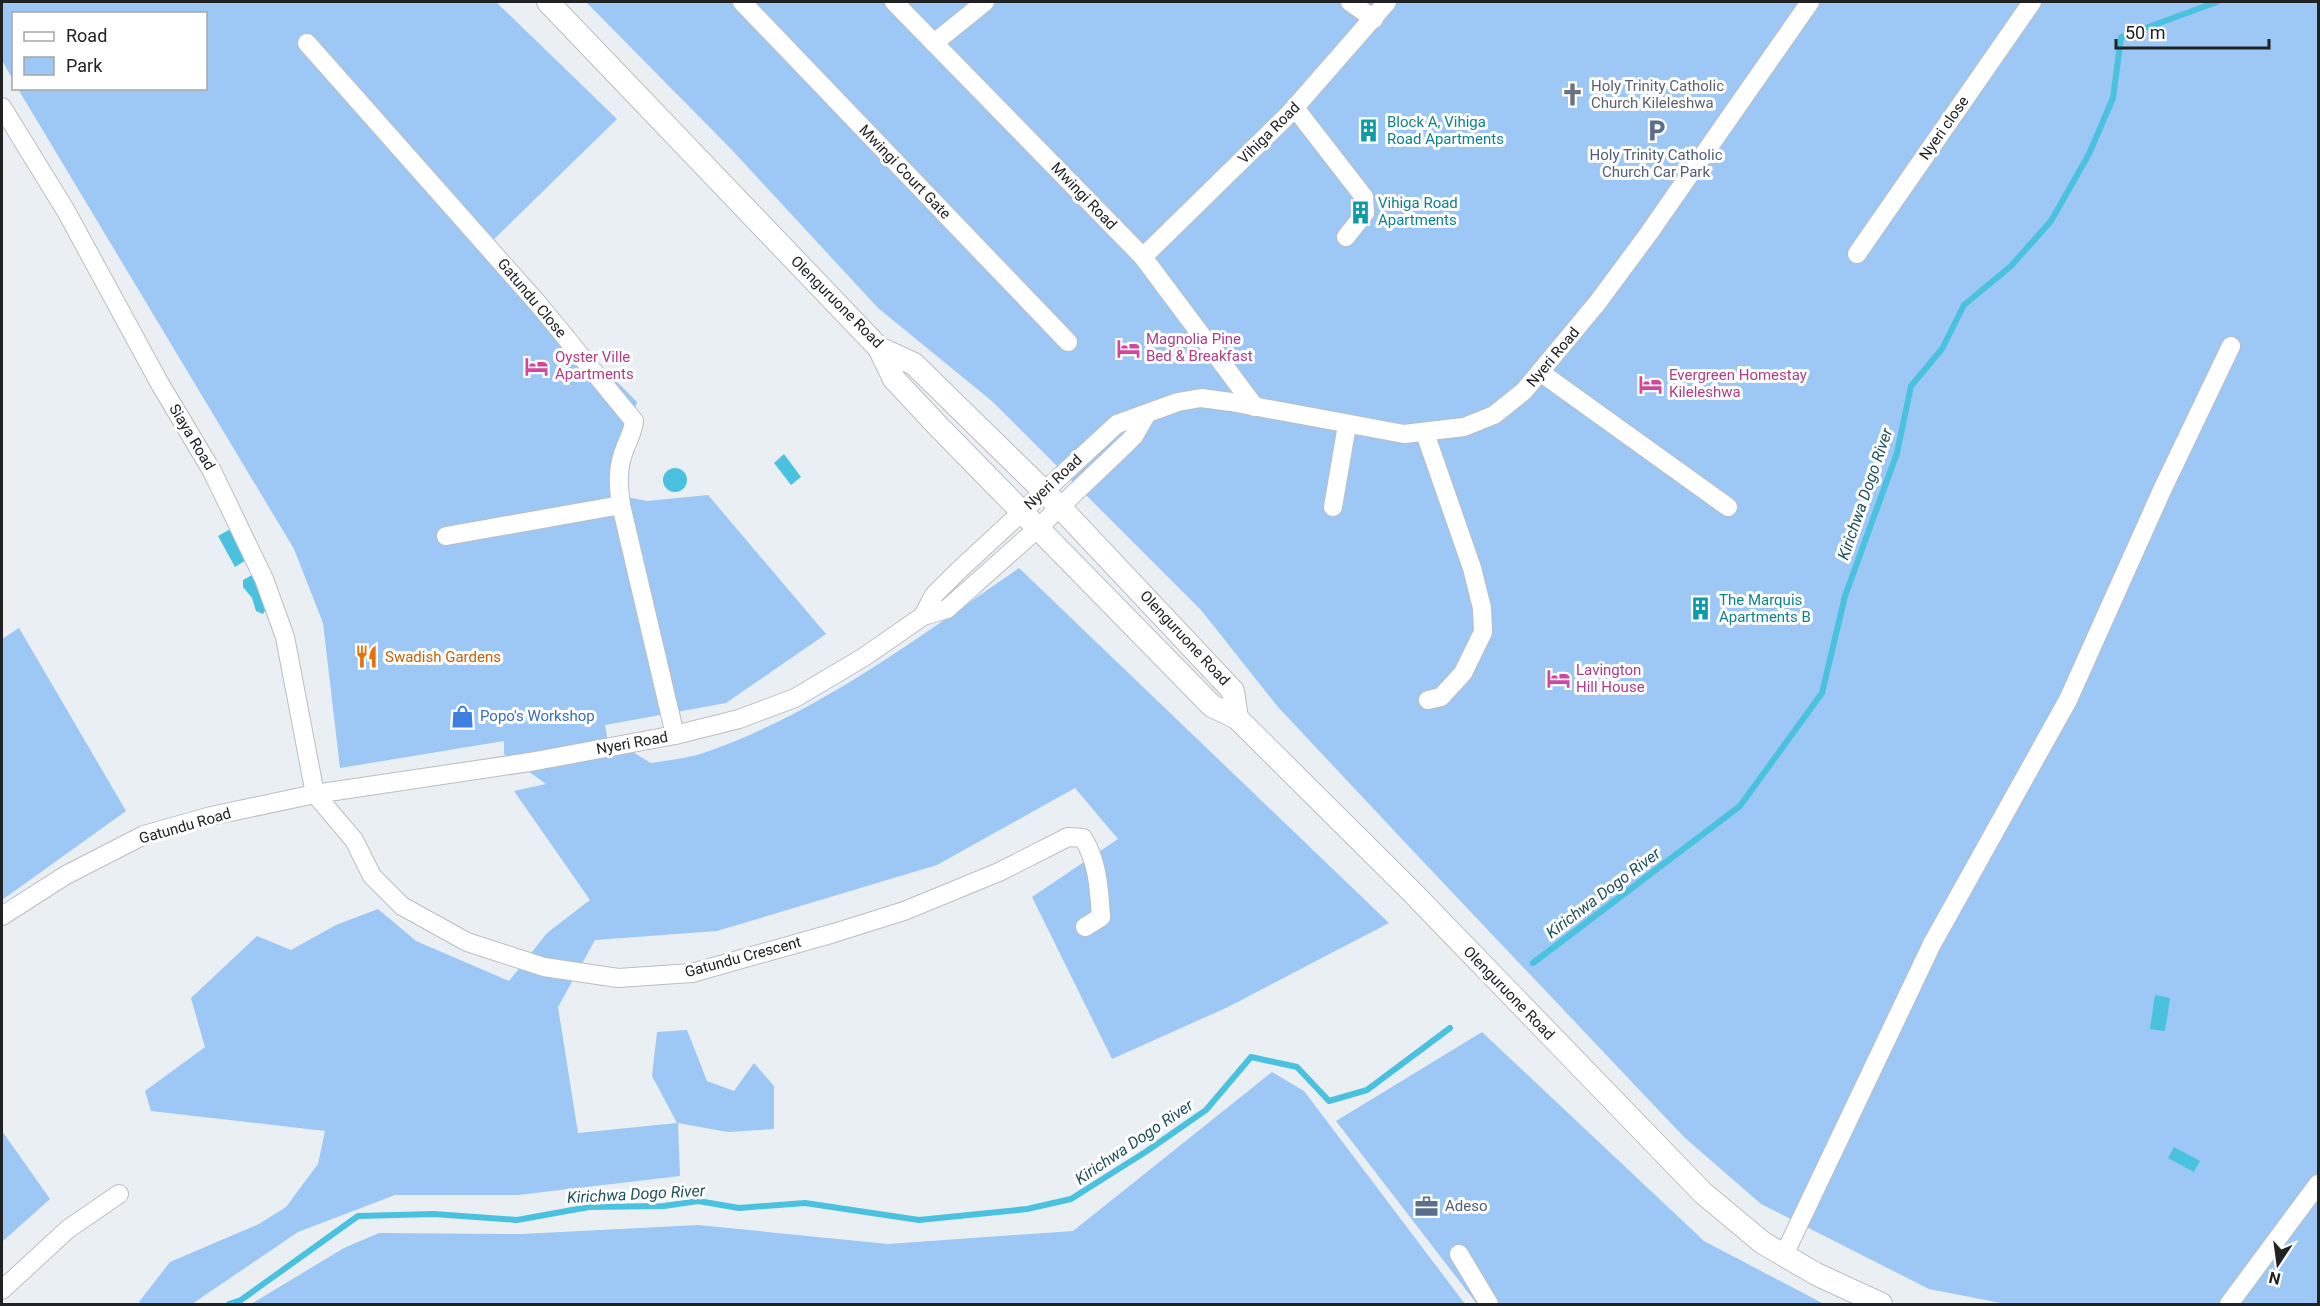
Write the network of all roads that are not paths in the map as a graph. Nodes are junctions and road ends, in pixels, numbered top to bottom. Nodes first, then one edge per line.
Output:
1 (548, 2) edge
2 (742, 2) edge
3 (894, 2) edge
4 (985, 2) edge
5 (1350, 2) edge
6 (1387, 2) edge
7 (1810, 2) edge
8 (2032, 2) edge
9 (1374, 19) junction
10 (307, 43) dead end
11 (934, 43) junction
12 (2, 107) edge
13 (1295, 108) junction
14 (1346, 237) dead end
15 (1857, 254) dead end
16 (1143, 257) junction
17 (1068, 342) dead end
18 (2231, 346) dead end
19 (879, 348) junction
20 (1540, 372) junction
21 (1255, 407) junction
22 (1146, 415) junction
23 (1347, 425) junction
24 (1425, 433) junction
25 (1043, 491) junction
26 (621, 505) junction
27 (1060, 507) junction
28 (1333, 507) dead end
29 (1728, 507) dead end
30 (1022, 511) junction
31 (1038, 528) junction
32 (446, 536) dead end
33 (922, 616) junction
34 (1428, 700) dead end
35 (1237, 718) junction
36 (675, 735) junction
37 (315, 794) junction
38 (2, 916) edge
39 (1085, 927) dead end
40 (2319, 1184) edge
41 (119, 1194) dead end
42 (1459, 1254) dead end
43 (1784, 1256) junction
44 (2245, 1286) junction
45 (2, 1290) edge
46 (1489, 1305) edge
47 (1881, 1305) edge
48 (2229, 1305) edge
49 (2237, 1305) edge

1 - 19 street, Olenguruone Road
2 - 17 street, Mwingi Court Gate
3 - 11 street, Mwingi Road
4 - 11 street
5 - 9 street
6 - 9 street, Vihiga Road
7 - 20 street, Nyeri Road
8 - 15 street, Nyeri close
9 - 13 street, Vihiga Road
10 - 26 street, Gatundu Close
11 - 16 street, Mwingi Road
12 - 37 street, Siaya Road
13 - 14 street
13 - 16 street, Vihiga Road
16 - 21 street, Mwingi Road
18 - 43 street
19 - 25 street, Olenguruone Road
19 - 30 street
20 - 24 street, Nyeri Road
20 - 29 street
21 - 22 street, Nyeri Road
21 - 23 street, Nyeri Road
22 - 25 street, Nyeri Road
22 - 27 street, Nyeri Road
23 - 24 street, Nyeri Road
23 - 28 street
24 - 34 street
25 - 27 street, Olenguruone Road
25 - 30 street, Nyeri Road
26 - 32 street
26 - 36 street, Gatundu Close
27 - 31 street, Nyeri Road
27 - 35 street, Olenguruone Road
30 - 31 street
30 - 33 street, Nyeri Road
31 - 33 street, Nyeri Road
31 - 35 street
33 - 36 street, Nyeri Road
35 - 43 street, Olenguruone Road
36 - 37 street, Nyeri Road
37 - 38 street, Gatundu Road
37 - 39 street, Gatundu Crescent
40 - 44 street
41 - 45 street
42 - 46 street
43 - 47 street, Olenguruone Road
44 - 48 street
44 - 49 street

